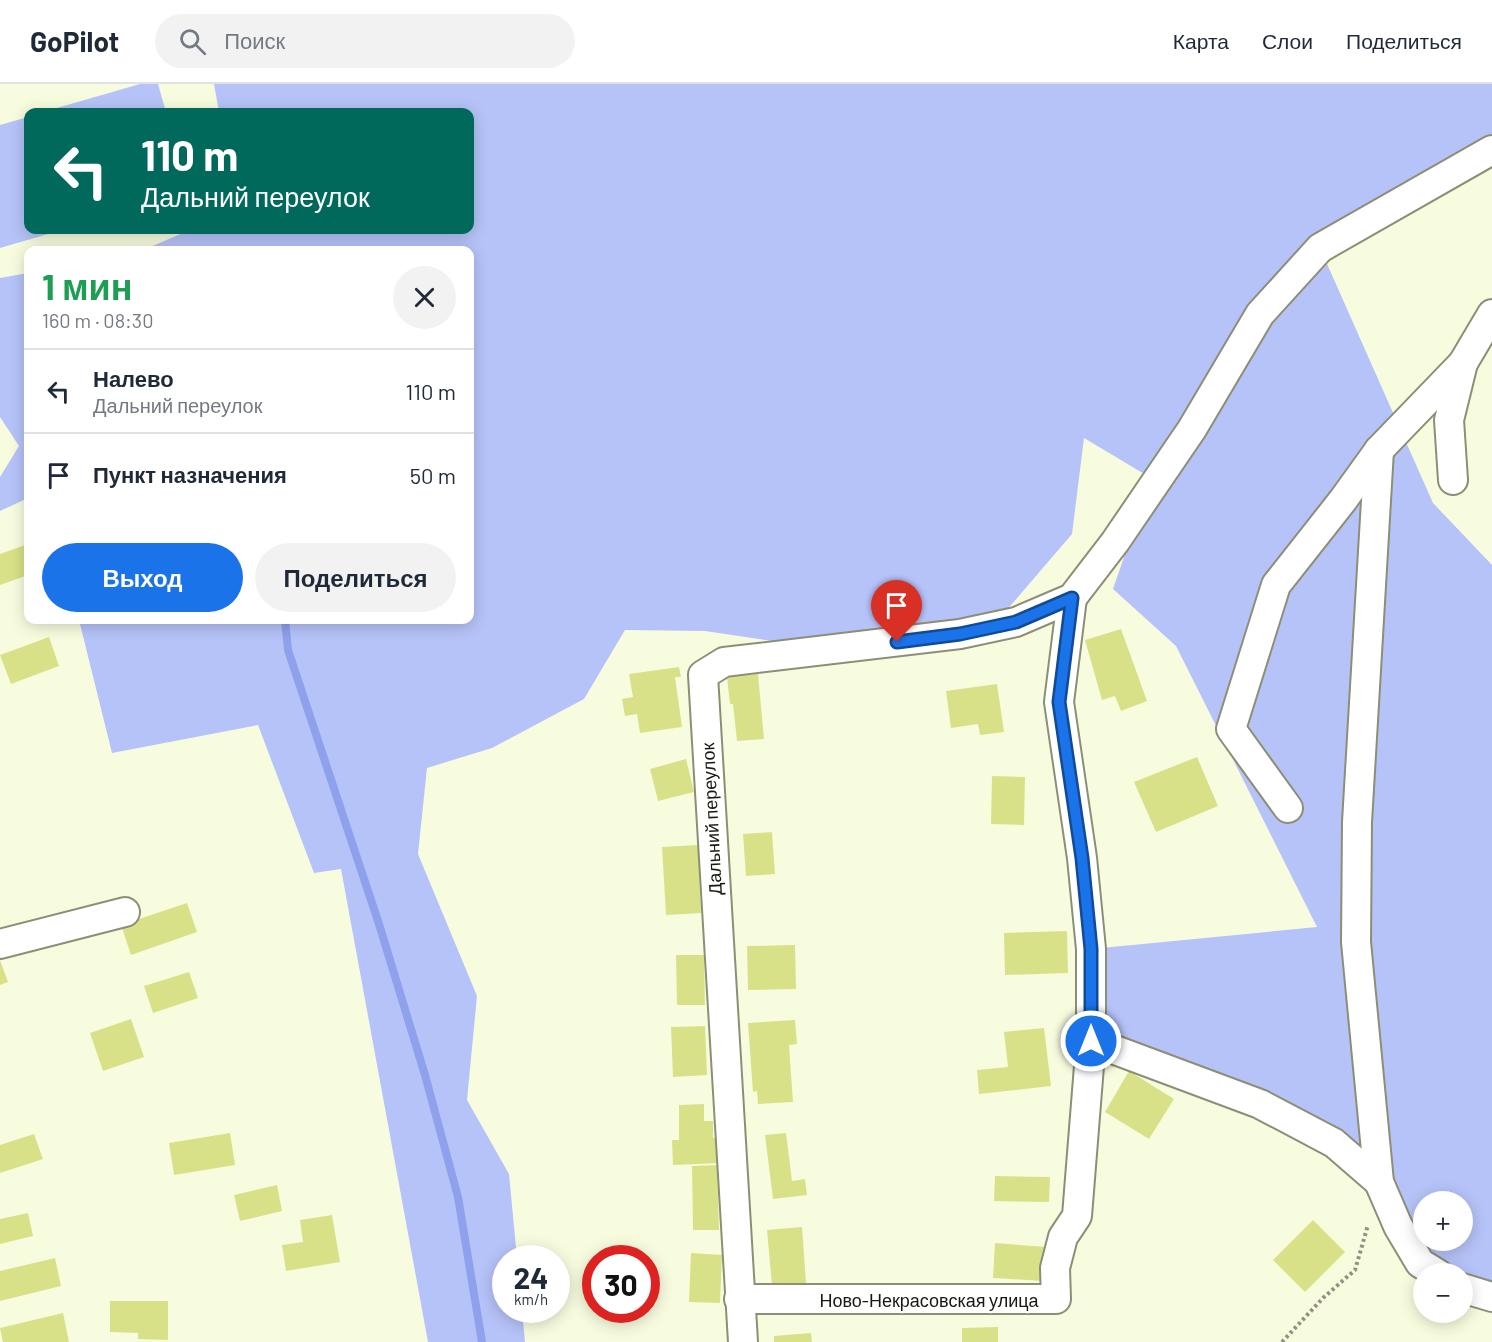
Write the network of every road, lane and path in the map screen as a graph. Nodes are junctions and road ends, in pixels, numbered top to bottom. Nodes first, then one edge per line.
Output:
1 (1492, 150) edge
2 (1492, 314) edge
3 (1463, 363) junction
4 (1379, 450) junction
5 (1453, 480) dead end
6 (1072, 598) junction
7 (1288, 808) dead end
8 (125, 912) dead end
9 (0, 944) edge
10 (1091, 1041) junction
11 (1379, 1182) junction
12 (1420, 1263) edge
13 (1473, 1291) edge
14 (1492, 1297) edge
15 (739, 1299) junction
16 (743, 1342) edge
17 (1282, 1342) edge

1 - 6 street
2 - 3 street
3 - 4 street
3 - 5 street
4 - 7 street
4 - 11 street
6 - 10 street, Ново-Некрасовская улица
6 - 15 street, Дальний переулок
8 - 9 street
10 - 11 street
10 - 15 street, Ново-Некрасовская улица
11 - 12 street
11 - 17 path
13 - 14 street
15 - 16 street, Дальний переулок

